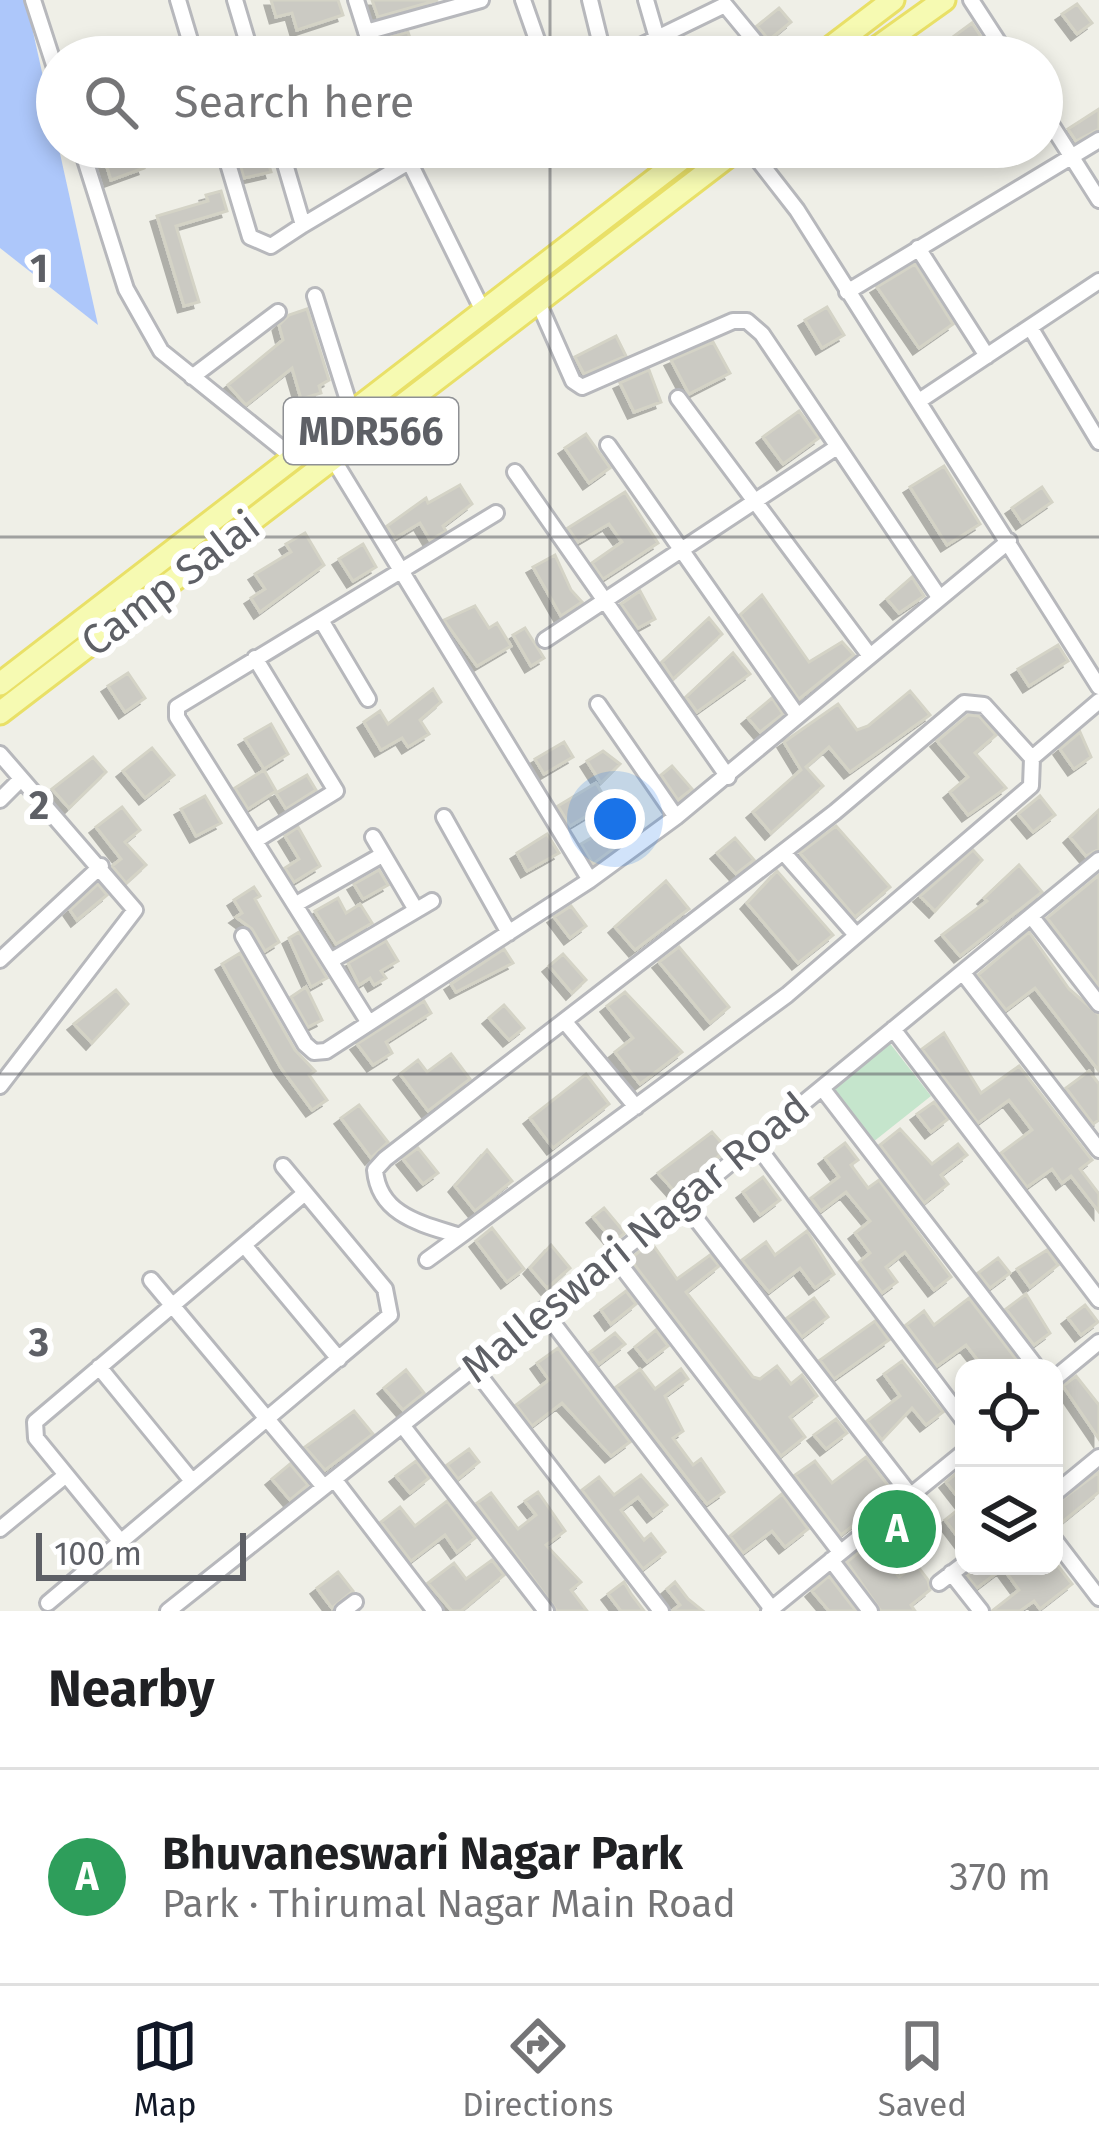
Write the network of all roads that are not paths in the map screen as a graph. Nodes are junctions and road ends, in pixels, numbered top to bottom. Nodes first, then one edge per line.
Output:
1 (33, 0) edge
2 (178, 0) edge
3 (235, 0) edge
4 (356, 0) edge
5 (481, 0) edge
6 (524, 0) edge
7 (590, 0) edge
8 (646, 0) edge
9 (694, 0) edge
10 (893, 0) edge
11 (944, 0) edge
12 (971, 0) edge
13 (700, 16) junction
14 (366, 32) junction
15 (45, 36) edge
16 (189, 36) edge
17 (246, 36) edge
18 (367, 36) edge
19 (535, 36) edge
20 (599, 36) edge
21 (656, 36) edge
22 (661, 36) edge
23 (751, 36) edge
24 (846, 36) edge
25 (893, 36) edge
26 (990, 36) edge
27 (1099, 140) edge
28 (1063, 142) edge
29 (1072, 156) junction
30 (1063, 161) edge
31 (88, 168) edge
32 (229, 168) edge
33 (286, 168) edge
34 (384, 168) edge
35 (411, 168) edge
36 (670, 168) edge
37 (717, 168) edge
38 (762, 168) edge
39 (1052, 168) edge
40 (1099, 200) edge
41 (303, 225) junction
42 (918, 248) junction
43 (1099, 281) edge
44 (847, 292) junction
45 (315, 296) dead end
46 (539, 304) junction
47 (278, 313) dead end
48 (484, 313) junction
49 (1030, 327) junction
50 (987, 356) junction
51 (192, 377) junction
52 (678, 398) dead end
53 (919, 401) junction
54 (352, 413) junction
55 (1099, 442) edge
56 (608, 445) dead end
57 (834, 449) junction
58 (295, 459) junction
59 (333, 459) junction
60 (515, 472) dead end
61 (751, 502) junction
62 (496, 513) dead end
63 (1009, 541) junction
64 (677, 549) junction
65 (400, 574) junction
66 (939, 597) junction
67 (602, 598) junction
68 (321, 620) junction
69 (545, 640) dead end
70 (870, 656) junction
71 (255, 658) junction
72 (0, 684) edge
73 (1099, 687) edge
74 (368, 699) dead end
75 (1099, 701) edge
76 (598, 704) dead end
77 (0, 713) edge
78 (797, 715) junction
79 (0, 754) edge
80 (1032, 758) junction
81 (728, 778) junction
82 (22, 779) junction
83 (0, 800) edge
84 (444, 817) dead end
85 (676, 817) junction
86 (374, 836) dead end
87 (258, 839) junction
88 (783, 852) junction
89 (382, 855) junction
90 (1099, 860) edge
91 (100, 866) junction
92 (590, 880) junction
93 (432, 901) dead end
94 (298, 903) junction
95 (416, 910) junction
96 (1031, 916) junction
97 (509, 934) junction
98 (856, 935) junction
99 (243, 937) dead end
100 (0, 960) edge
101 (332, 960) junction
102 (963, 973) junction
103 (1099, 1004) edge
104 (565, 1022) junction
105 (369, 1023) junction
106 (893, 1029) junction
107 (0, 1086) edge
108 (822, 1088) junction
109 (636, 1107) junction
110 (755, 1143) junction
111 (1099, 1150) edge
112 (283, 1166) dead end
113 (305, 1193) junction
114 (682, 1202) junction
115 (460, 1236) junction
116 (244, 1245) junction
117 (611, 1254) junction
118 (427, 1259) dead end
119 (151, 1280) dead end
120 (1099, 1300) edge
121 (172, 1306) junction
122 (543, 1310) junction
123 (1099, 1342) edge
124 (339, 1359) junction
125 (1030, 1359) edge
126 (99, 1367) junction
127 (473, 1367) junction
128 (1063, 1372) edge
129 (955, 1409) edge
130 (267, 1419) junction
131 (402, 1424) junction
132 (1099, 1457) edge
133 (955, 1459) edge
134 (66, 1475) junction
135 (192, 1481) junction
136 (329, 1483) junction
137 (1063, 1487) edge
138 (911, 1496) junction
139 (0, 1529) edge
140 (121, 1541) junction
141 (1063, 1551) edge
142 (836, 1556) junction
143 (951, 1573) edge
144 (1099, 1598) edge
145 (48, 1603) dead end
146 (771, 1610) edge
147 (168, 1611) edge
148 (435, 1611) edge
149 (546, 1611) edge
150 (661, 1611) edge
151 (870, 1611) edge
152 (981, 1611) edge

1 - 15 street
2 - 16 street
3 - 17 street
4 - 14 street
5 - 14 street
6 - 19 street
7 - 20 street
8 - 21 street
9 - 13 street
10 - 24 main road
11 - 25 main road
12 - 26 street
13 - 22 street
13 - 23 street
14 - 18 street
27 - 29 street
28 - 29 street
29 - 30 street
29 - 40 street
31 - 51 street
32 - 41 street
33 - 41 street
34 - 41 street
35 - 48 street
36 - 48 main road, Camp Salai / MDR566
37 - 46 main road, Camp Salai / MDR566
38 - 44 street
39 - 42 street
42 - 44 street
42 - 50 street
43 - 49 street
44 - 53 street
45 - 54 street
46 - 57 street
46 - 59 main road, Camp Salai / MDR566
47 - 51 street
48 - 54 main road, Camp Salai / MDR566
49 - 50 street
49 - 55 street
50 - 53 street
51 - 58 street
52 - 61 street
53 - 63 street
54 - 58 main road, Camp Salai / MDR566
56 - 64 street
57 - 61 street
57 - 66 street
58 - 72 main road, Camp Salai / MDR566
59 - 65 street
59 - 77 main road, Camp Salai / MDR566
60 - 67 street
61 - 64 street
61 - 70 street
62 - 65 street
63 - 66 street
63 - 73 street
64 - 67 street
64 - 78 street
65 - 68 street
65 - 92 street
66 - 70 street
67 - 69 street
67 - 81 street
68 - 71 street
68 - 74 street
70 - 78 street
71 - 87 street
71 - 87 street
75 - 80 street
76 - 85 street
78 - 81 street
79 - 82 street
80 - 88 street
80 - 98 street
81 - 85 street
82 - 83 street
82 - 91 street
84 - 97 street
85 - 92 street
86 - 89 street
87 - 94 street
88 - 98 street
88 - 104 street
89 - 94 street
89 - 95 street
90 - 96 street, Malleswari Nagar Road
91 - 100 street
91 - 107 street
92 - 97 street
93 - 95 street
94 - 101 street
95 - 101 street
96 - 102 street, Malleswari Nagar Road
96 - 103 street
97 - 105 street
98 - 109 street
99 - 105 street
101 - 105 street
102 - 106 street, Malleswari Nagar Road
102 - 111 street
104 - 109 street
104 - 115 street
106 - 108 street, Malleswari Nagar Road
106 - 120 street
108 - 110 street, Malleswari Nagar Road
108 - 125 street
109 - 115 street
110 - 114 street, Malleswari Nagar Road
110 - 129 street
112 - 113 street
113 - 116 street
113 - 124 street
114 - 117 street, Malleswari Nagar Road
114 - 138 street
115 - 118 street
116 - 121 street
116 - 124 street
117 - 122 street, Malleswari Nagar Road
117 - 142 street
119 - 121 street
121 - 126 street
121 - 130 street
122 - 127 street, Malleswari Nagar Road
122 - 146 street
123 - 128 street
124 - 130 street
126 - 134 street
126 - 135 street
127 - 131 street, Malleswari Nagar Road
127 - 150 street
130 - 135 street
130 - 136 street
131 - 136 street, Malleswari Nagar Road
131 - 149 street
132 - 137 street
133 - 138 street
134 - 139 street
134 - 140 street
135 - 140 street
136 - 147 street, Malleswari Nagar Road
136 - 148 street
138 - 142 street
140 - 145 street
141 - 144 street
142 - 146 street
142 - 151 street
143 - 152 street

